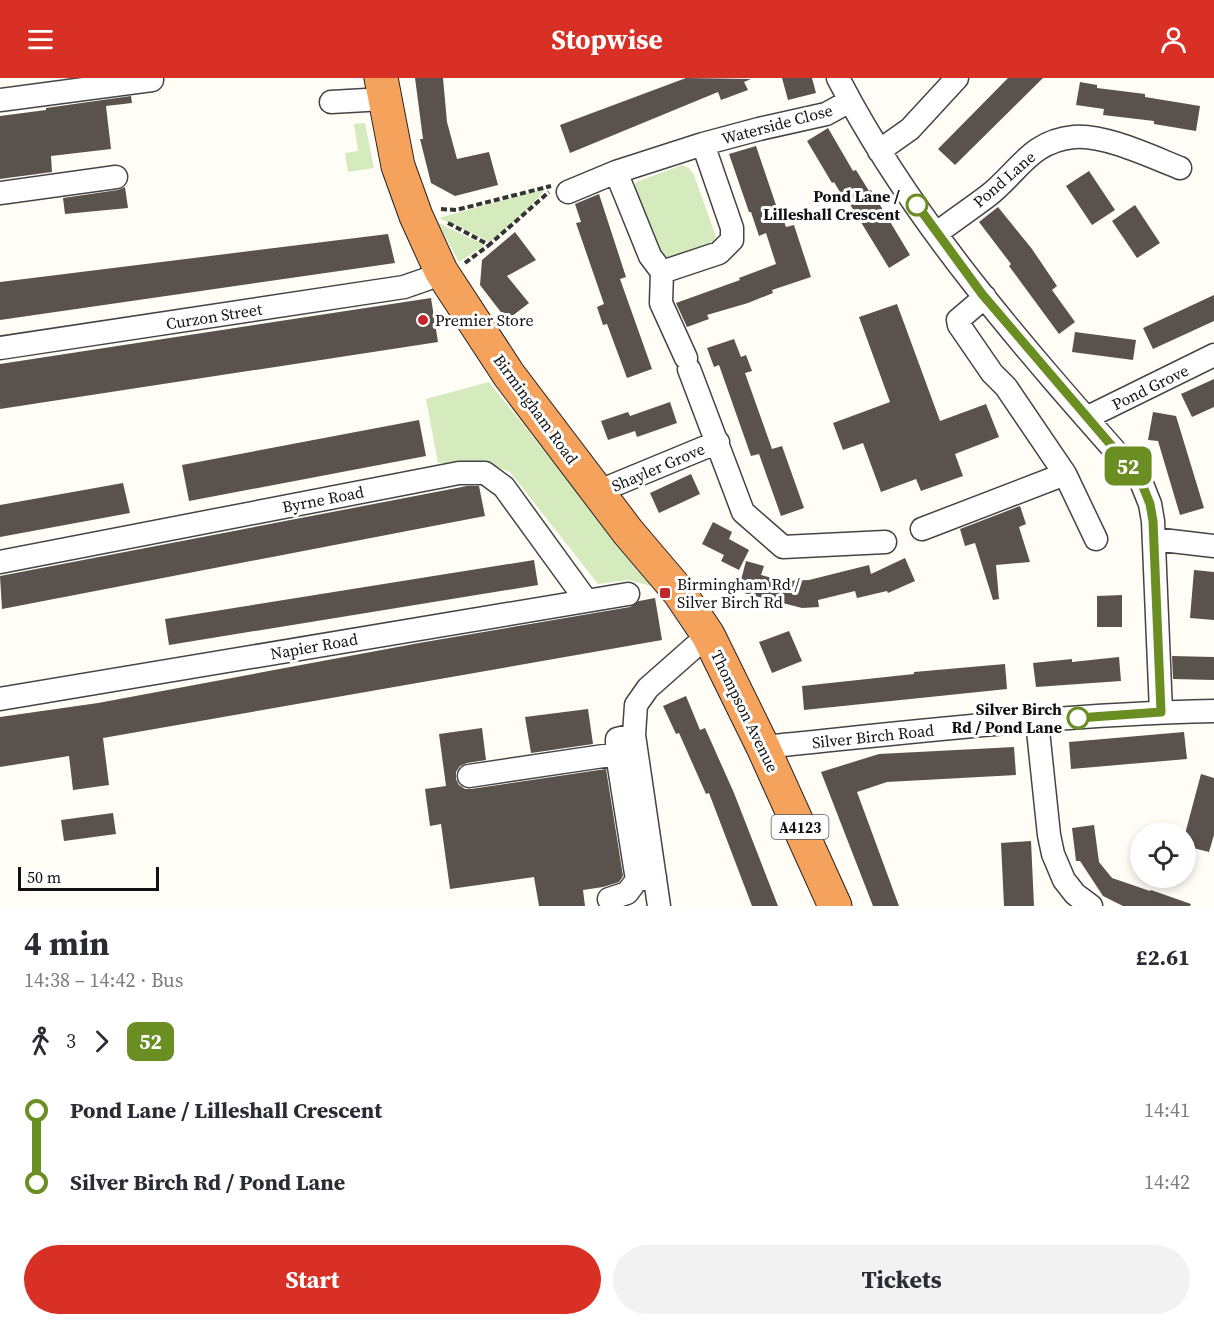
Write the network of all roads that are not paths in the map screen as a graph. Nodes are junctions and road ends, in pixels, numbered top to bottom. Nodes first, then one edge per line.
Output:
1 (838, 78) edge
2 (957, 78) edge
3 (152, 80) dead end
4 (382, 88) edge
5 (0, 100) edge
6 (850, 101) junction
7 (330, 102) dead end
8 (703, 144) junction
9 (879, 151) junction
10 (1180, 168) dead end
11 (616, 172) junction
12 (116, 177) dead end
13 (568, 192) dead end
14 (0, 193) edge
15 (937, 233) junction
16 (662, 272) junction
17 (427, 279) dead end
18 (985, 297) junction
19 (0, 348) edge
20 (1214, 355) edge
21 (1086, 418) junction
22 (718, 442) junction
23 (1065, 474) junction
24 (597, 492) junction
25 (922, 529) dead end
26 (628, 532) joint
27 (1096, 538) dead end
28 (1154, 539) junction
29 (885, 542) dead end
30 (1214, 546) edge
31 (0, 562) edge
32 (628, 594) dead end
33 (586, 600) junction
34 (708, 635) junction
35 (0, 699) edge
36 (1214, 711) edge
37 (1161, 712) junction
38 (1037, 721) junction
39 (634, 735) junction
40 (763, 747) junction
41 (617, 754) junction
42 (469, 776) dead end
43 (634, 800) junction
44 (646, 878) junction
45 (609, 898) dead end
46 (1087, 905) edge
47 (659, 906) edge
48 (835, 906) edge

1 - 6 street
2 - 9 street
3 - 5 street
4 - 7 street
4 - 24 highway, Birmingham Road / A4123
6 - 8 street, Waterside Close
6 - 9 street
8 - 11 street, Waterside Close
8 - 16 street, Waterside Close
9 - 15 street
10 - 15 street, Pond Lane
11 - 13 street, Waterside Close
11 - 16 street
12 - 14 street
15 - 18 street
16 - 22 street, Shayler Grove
17 - 19 street, Curzon Street
18 - 21 street
18 - 23 street
20 - 21 street, Pond Grove
21 - 28 street
22 - 24 street, Shayler Grove
22 - 29 street, Shayler Grove
23 - 25 street
23 - 27 street
24 - 26 highway, Birmingham Road / A4123
26 - 34 highway, Thompson Avenue / A4123
28 - 30 street
28 - 37 street
31 - 33 street, Byrne Road
32 - 33 street, Napier Road
33 - 35 street, Napier Road
34 - 39 street
34 - 40 highway, Thompson Avenue / A4123
36 - 37 street
37 - 38 street, Silver Birch Road
38 - 40 street, Silver Birch Road
38 - 46 street
39 - 41 street
39 - 43 street
40 - 48 highway, Thompson Avenue / A4123
41 - 42 street
41 - 43 street
43 - 44 street
44 - 45 street
44 - 47 street

